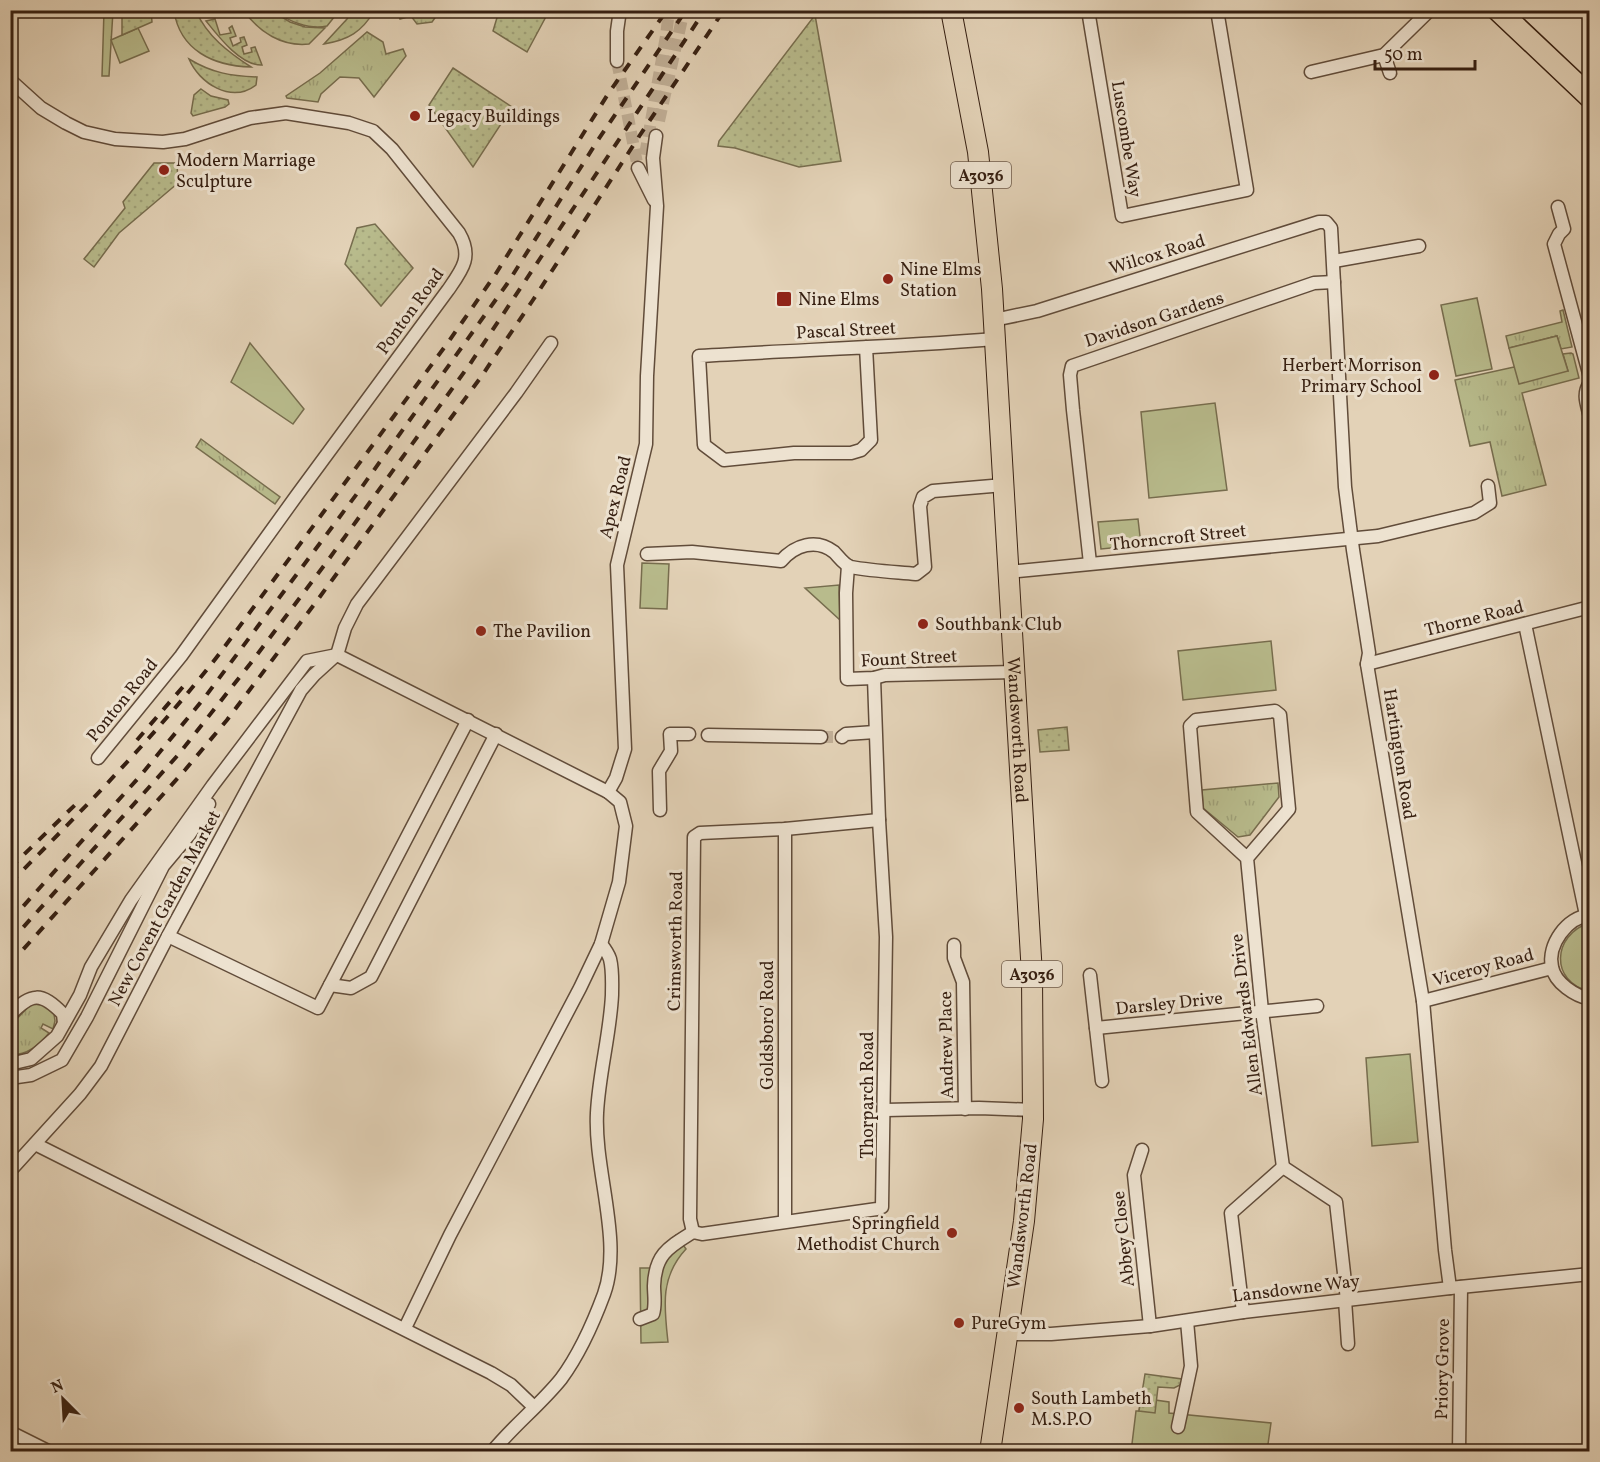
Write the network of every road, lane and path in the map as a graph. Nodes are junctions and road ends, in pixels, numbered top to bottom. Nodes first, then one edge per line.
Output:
1 (620, 10) edge
2 (951, 10) edge
3 (1088, 10) edge
4 (1217, 10) edge
5 (1430, 10) edge
6 (1498, 10) edge
7 (1384, 55) junction
8 (617, 61) tunnel mouth
9 (1311, 72) dead end
10 (1390, 73) dead end
11 (10, 80) edge
12 (10, 92) edge
13 (1590, 97) edge
14 (40, 108) junction
15 (656, 136) tunnel mouth
16 (645, 155) tunnel mouth
17 (638, 168) tunnel mouth
18 (657, 206) junction
19 (1558, 207) dead end
20 (1329, 225) joint
21 (1419, 246) dead end
22 (1334, 261) junction
23 (1334, 282) junction
24 (995, 329) junction
25 (551, 343) dead end
26 (867, 347) junction
27 (1590, 377) edge
28 (1590, 383) edge
29 (1590, 417) edge
30 (1004, 485) junction
31 (1488, 486) dead end
32 (1351, 539) junction
33 (647, 554) dead end
34 (1090, 563) junction
35 (848, 566) junction
36 (1009, 572) junction
37 (1590, 607) edge
38 (1525, 624) junction
39 (337, 654) junction
40 (1367, 664) junction
41 (1014, 672) junction
42 (874, 678) junction
43 (468, 720) junction
44 (874, 732) junction
45 (688, 734) dead end
46 (496, 735) junction
47 (708, 735) dead end
48 (821, 737) tunnel mouth
49 (842, 737) tunnel mouth
50 (98, 758) dead end
51 (213, 785) junction
52 (608, 792) junction
53 (660, 810) dead end
54 (879, 820) junction
55 (785, 829) junction
56 (1247, 858) junction
57 (1588, 915) edge
58 (168, 936) junction
59 (601, 944) junction
60 (954, 945) dead end
61 (1552, 968) junction
62 (1090, 975) dead end
63 (330, 985) junction
64 (1590, 999) edge
65 (1423, 1001) junction
66 (1317, 1006) dead end
67 (1263, 1011) junction
68 (10, 1015) edge
69 (64, 1023) junction
70 (1096, 1028) junction
71 (10, 1064) edge
72 (10, 1078) edge
73 (1102, 1081) dead end
74 (965, 1109) junction
75 (885, 1110) junction
76 (1033, 1110) junction
77 (35, 1144) junction
78 (1142, 1150) dead end
79 (1283, 1167) junction
80 (10, 1171) edge
81 (785, 1221) junction
82 (693, 1232) junction
83 (1590, 1275) edge
84 (1456, 1287) junction
85 (1346, 1300) junction
86 (1243, 1312) junction
87 (640, 1319) dead end
88 (1187, 1321) junction
89 (1150, 1326) junction
90 (405, 1328) junction
91 (1008, 1334) junction
92 (1348, 1344) dead end
93 (534, 1407) junction
94 (1178, 1427) dead end
95 (10, 1432) edge
96 (50, 1452) edge
97 (492, 1452) edge
98 (990, 1452) edge
99 (1459, 1452) edge

1 - 8 street
2 - 24 main road, Wandsworth Road / A3036
3 - 4 street, Luscombe Way
5 - 7 street
6 - 13 highway
7 - 9 street
7 - 10 street
11 - 14 street, Ponton Road
12 - 14 street, Ponton Road
14 - 50 street, Ponton Road
15 - 18 street
16 - 18 street
17 - 18 street
18 - 52 street, Apex Road
19 - 27 street
20 - 22 street, Hartington Road
20 - 24 street, Wilcox Road
21 - 22 street
22 - 23 street, Hartington Road
23 - 32 street, Hartington Road
23 - 34 street, Davidson Gardens
24 - 26 street, Pascal Street
24 - 30 main road, Wandsworth Road / A3036
25 - 39 street
26 - 26 street, Pascal Street
28 - 29 street
30 - 35 street
30 - 36 main road, Wandsworth Road / A3036
31 - 32 street, Thorncroft Street
32 - 34 street, Thorncroft Street
32 - 40 street, Hartington Road
33 - 35 street
34 - 36 street, Thorncroft Street
35 - 42 street, Fount Street
36 - 41 main road, Wandsworth Road / A3036
37 - 38 street, Thorne Road
38 - 40 street, Thorne Road
38 - 57 street
39 - 43 street
39 - 51 street
39 - 58 street, New Covent Garden Market
40 - 65 street, Hartington Road
41 - 42 street, Fount Street
41 - 76 main road, Wandsworth Road / A3036
42 - 44 street, Thorparch Road
43 - 46 street
43 - 63 street
44 - 49 street
44 - 54 street, Thorparch Road
45 - 53 street
46 - 52 street
46 - 63 street
47 - 48 street
51 - 69 street
51 - 72 street
52 - 59 street
54 - 55 street, Crimsworth Road
54 - 75 street, Thorparch Road
55 - 81 street, Goldsboro' Road
55 - 82 street, Crimsworth Road
56 - 56 street
56 - 67 street, Allen Edwards Drive
57 - 61 street
58 - 63 street
58 - 77 street, New Covent Garden Market
59 - 90 street
59 - 93 street
60 - 74 street, Andrew Place
61 - 64 street
61 - 65 street, Viceroy Road
62 - 70 street
65 - 84 street, Hartington Road
66 - 67 street, Darsley Drive
67 - 70 street, Darsley Drive
67 - 79 street, Allen Edwards Drive
68 - 69 street
69 - 71 street
70 - 73 street
74 - 75 street
74 - 76 street
75 - 81 street, Thorparch Road
76 - 91 main road, Wandsworth Road / A3036
77 - 80 street, New Covent Garden Market
77 - 90 street
78 - 89 street, Abbey Close
79 - 85 street
79 - 86 street
81 - 82 street, Thorparch Road
82 - 87 street
83 - 84 street, Lansdowne Way
84 - 85 street, Lansdowne Way
84 - 99 street, Priory Grove
85 - 86 street, Lansdowne Way
85 - 92 street
86 - 88 street, Lansdowne Way
88 - 89 street, Lansdowne Way
88 - 94 street
89 - 91 street, Lansdowne Way
90 - 93 street
91 - 98 main road, Wandsworth Road / A3036
93 - 97 street
95 - 96 street

